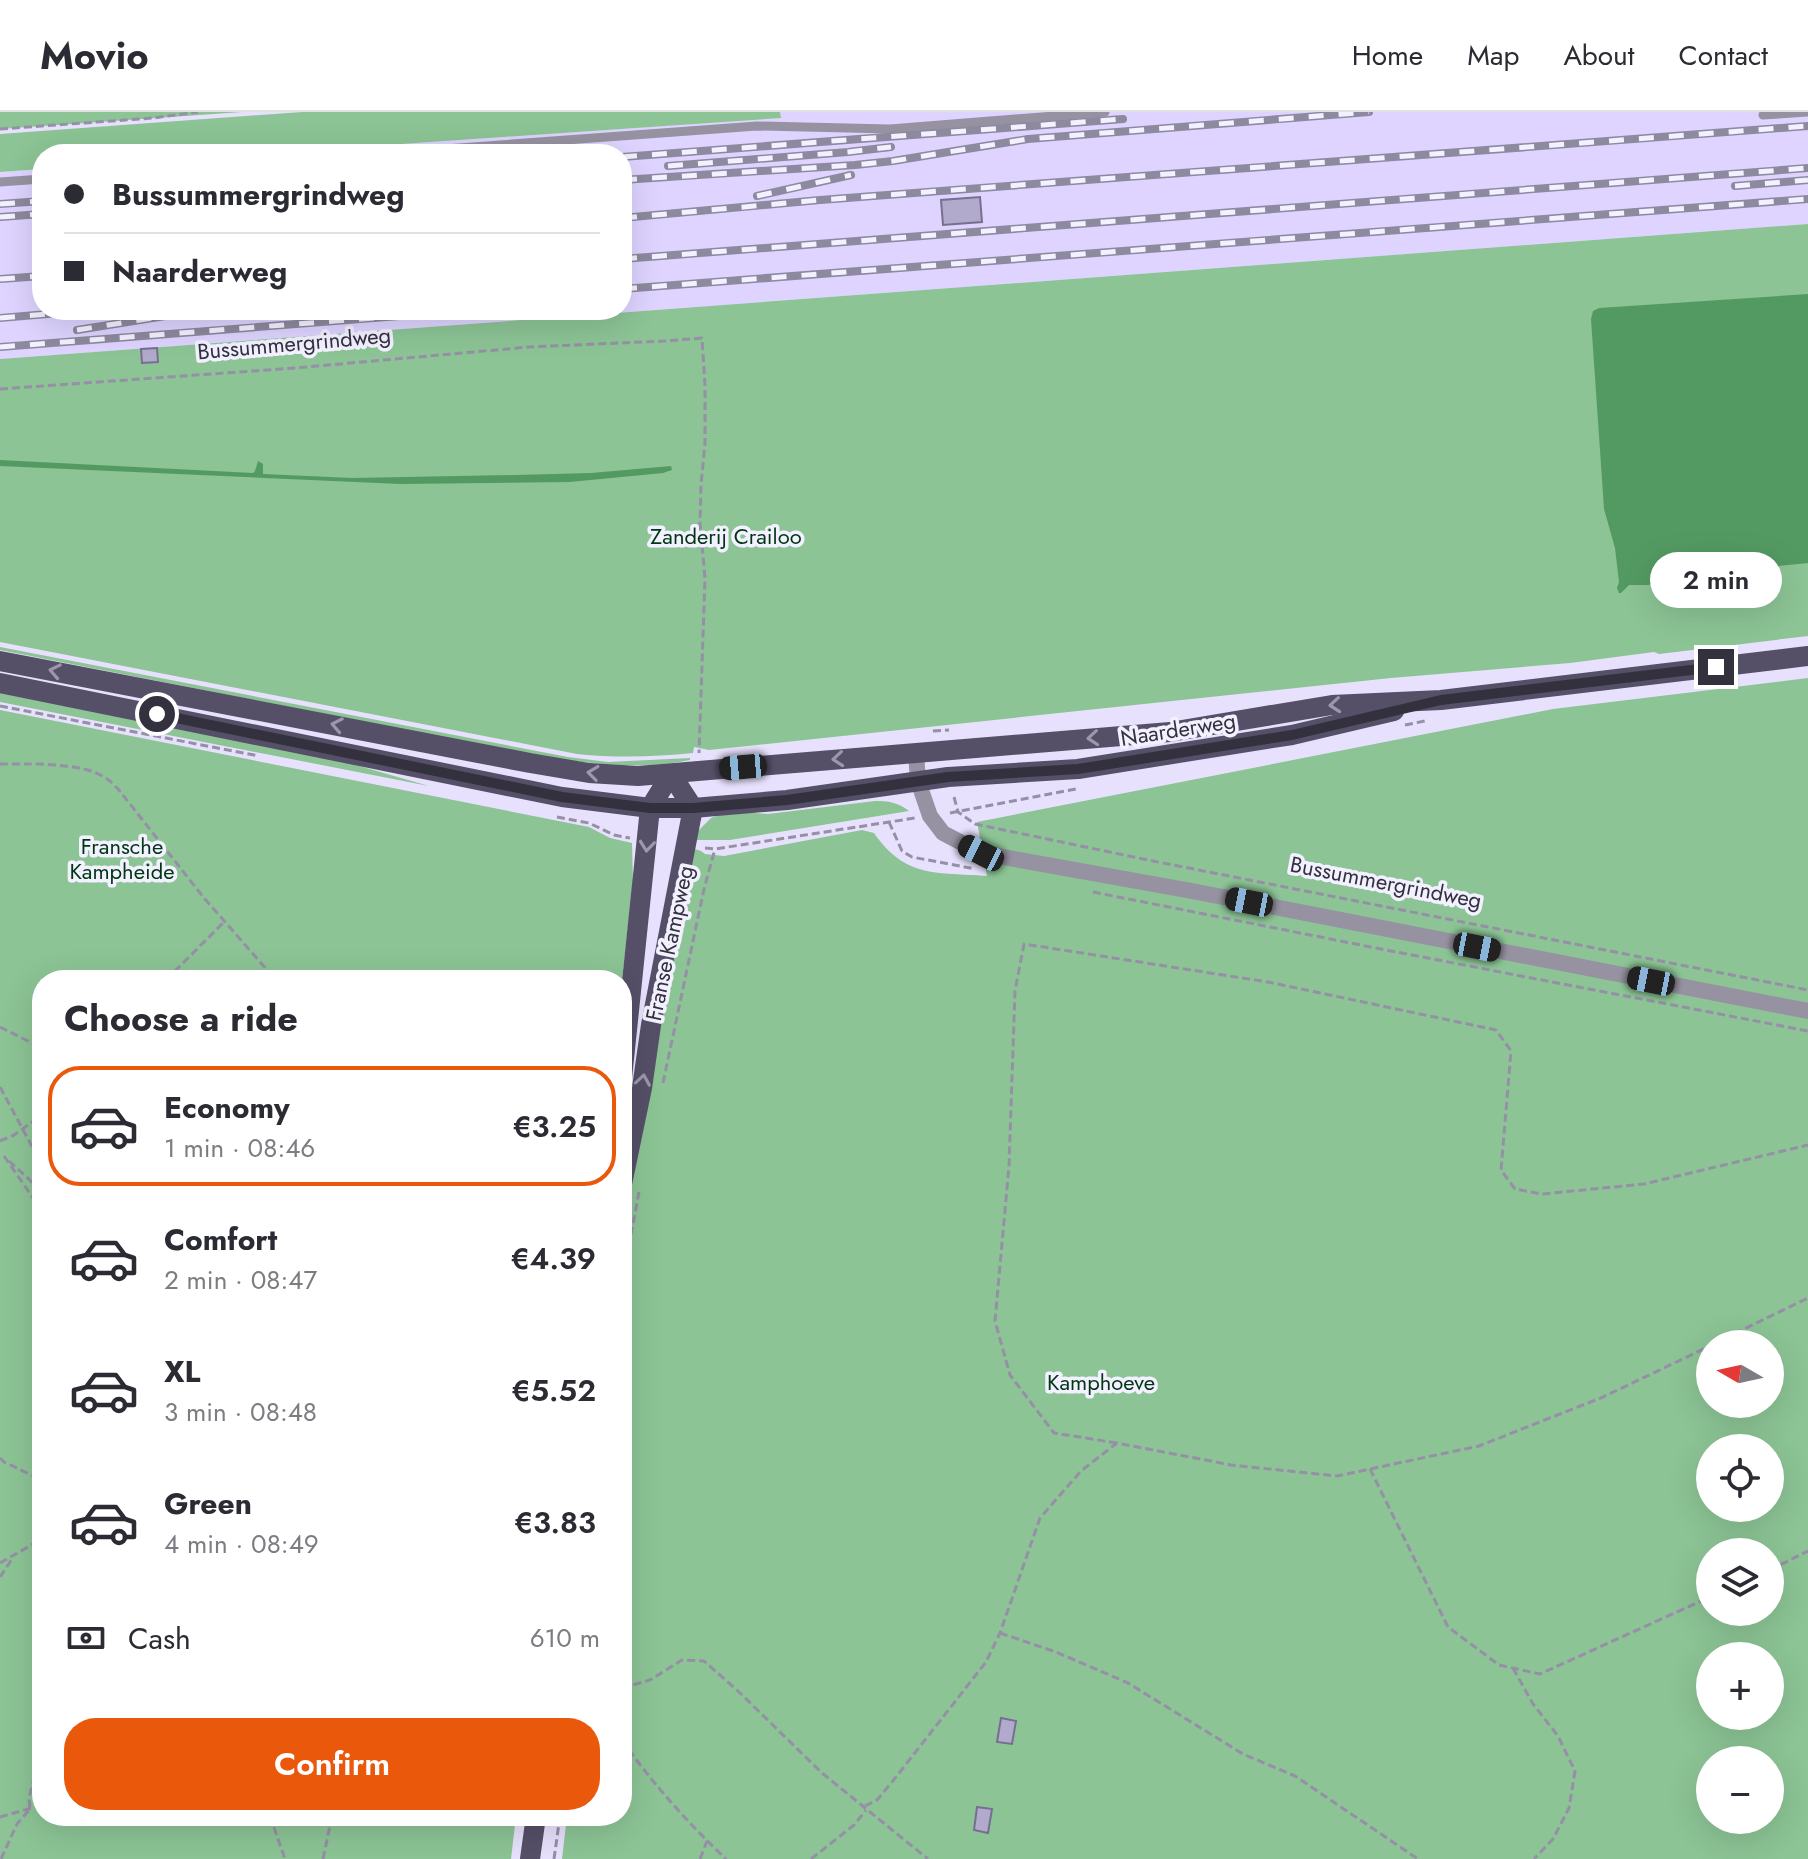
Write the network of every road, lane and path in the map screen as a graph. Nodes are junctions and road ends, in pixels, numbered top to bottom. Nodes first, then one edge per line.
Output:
1 (198, 112) edge
2 (1105, 112) edge
3 (1808, 112) edge
4 (1763, 115) dead end
5 (0, 129) edge
6 (513, 144) edge
7 (32, 180) edge
8 (0, 182) edge
9 (0, 389) edge
10 (1808, 656) edge
11 (0, 661) edge
12 (0, 683) edge
13 (1441, 700) junction
14 (0, 706) edge
15 (941, 730) dead end
16 (927, 732) dead end
17 (916, 753) junction
18 (264, 757) dead end
19 (0, 764) edge
20 (699, 771) junction
21 (671, 774) junction
22 (918, 781) junction
23 (650, 808) junction
24 (693, 808) junction
25 (958, 812) dead end
26 (545, 814) dead end
27 (647, 840) junction
28 (686, 846) junction
29 (715, 849) junction
30 (979, 870) dead end
31 (1085, 890) dead end
32 (225, 921) junction
33 (176, 970) edge
34 (267, 970) edge
35 (632, 983) edge
36 (1808, 990) edge
37 (1808, 1011) edge
38 (0, 1027) edge
39 (1808, 1031) edge
40 (32, 1043) edge
41 (663, 1082) dead end
42 (0, 1087) edge
43 (32, 1123) edge
44 (23, 1130) junction
45 (0, 1141) edge
46 (1808, 1145) edge
47 (32, 1147) edge
48 (2, 1155) edge
49 (632, 1177) edge
50 (32, 1182) edge
51 (32, 1197) edge
52 (1808, 1298) edge
53 (1743, 1330) edge
54 (1696, 1353) edge
55 (1117, 1443) junction
56 (0, 1458) edge
57 (1370, 1469) junction
58 (32, 1475) edge
59 (32, 1545) edge
60 (1808, 1551) edge
61 (14, 1556) junction
62 (0, 1563) edge
63 (1784, 1563) edge
64 (0, 1577) edge
65 (1696, 1603) edge
66 (1000, 1633) junction
67 (1513, 1668) junction
68 (632, 1685) edge
69 (632, 1754) edge
70 (32, 1786) edge
71 (866, 1808) junction
72 (30, 1809) junction
73 (0, 1817) edge
74 (273, 1826) edge
75 (330, 1826) edge
76 (535, 1826) edge
77 (559, 1826) edge
78 (707, 1841) junction
79 (1, 1859) edge
80 (285, 1859) edge
81 (323, 1859) edge
82 (530, 1859) edge
83 (554, 1859) edge
84 (700, 1859) edge
85 (726, 1859) edge
86 (811, 1859) edge
87 (928, 1859) edge
88 (1418, 1859) edge
89 (1534, 1859) edge

1 - 5 path
2 - 6 lane
3 - 4 lane
7 - 8 lane
9 - 20 path, Bussummergrindweg
10 - 13 main road, Naarderweg
21 -> 11 main road
12 - 23 main road
13 -> 17 main road, Naarderweg
13 - 22 main road, Naarderweg
14 - 18 path
15 - 16 path
17 -> 20 main road
17 - 22 street, Bussummergrindweg
19 - 32 path
20 - 21 main road
21 - 23 main road, Franse Kampweg
21 - 24 main road
22 - 24 main road
22 - 37 street, Bussummergrindweg
23 - 24 main road
23 - 27 main road, Franse Kampweg
24 - 28 main road, Franse Kampweg
25 - 36 path, Bussummergrindweg
26 - 27 path
27 -> 35 main road, Franse Kampweg
28 - 29 path
49 -> 28 main road, Franse Kampweg
29 - 30 path
29 - 41 path, Franse Kampweg
31 - 39 path
32 - 33 path
32 - 34 path
38 - 40 path
42 - 44 path
43 - 44 path
44 - 45 path
44 - 47 path
46 - 55 path
48 - 50 path
48 - 51 path
52 - 53 path
54 - 57 path
55 - 57 path
55 - 66 path
56 - 58 path
57 - 67 path
59 - 61 path
60 - 63 path
61 - 62 path
61 - 64 path
65 - 67 path
66 - 71 path
66 - 88 path
67 - 89 path
68 - 71 path
69 - 78 path
70 - 72 path
71 - 86 path
71 - 87 path
72 - 73 path
72 - 79 path
74 - 80 path
75 - 81 path
76 - 82 main road
77 - 83 path
78 - 84 path
78 - 85 path

